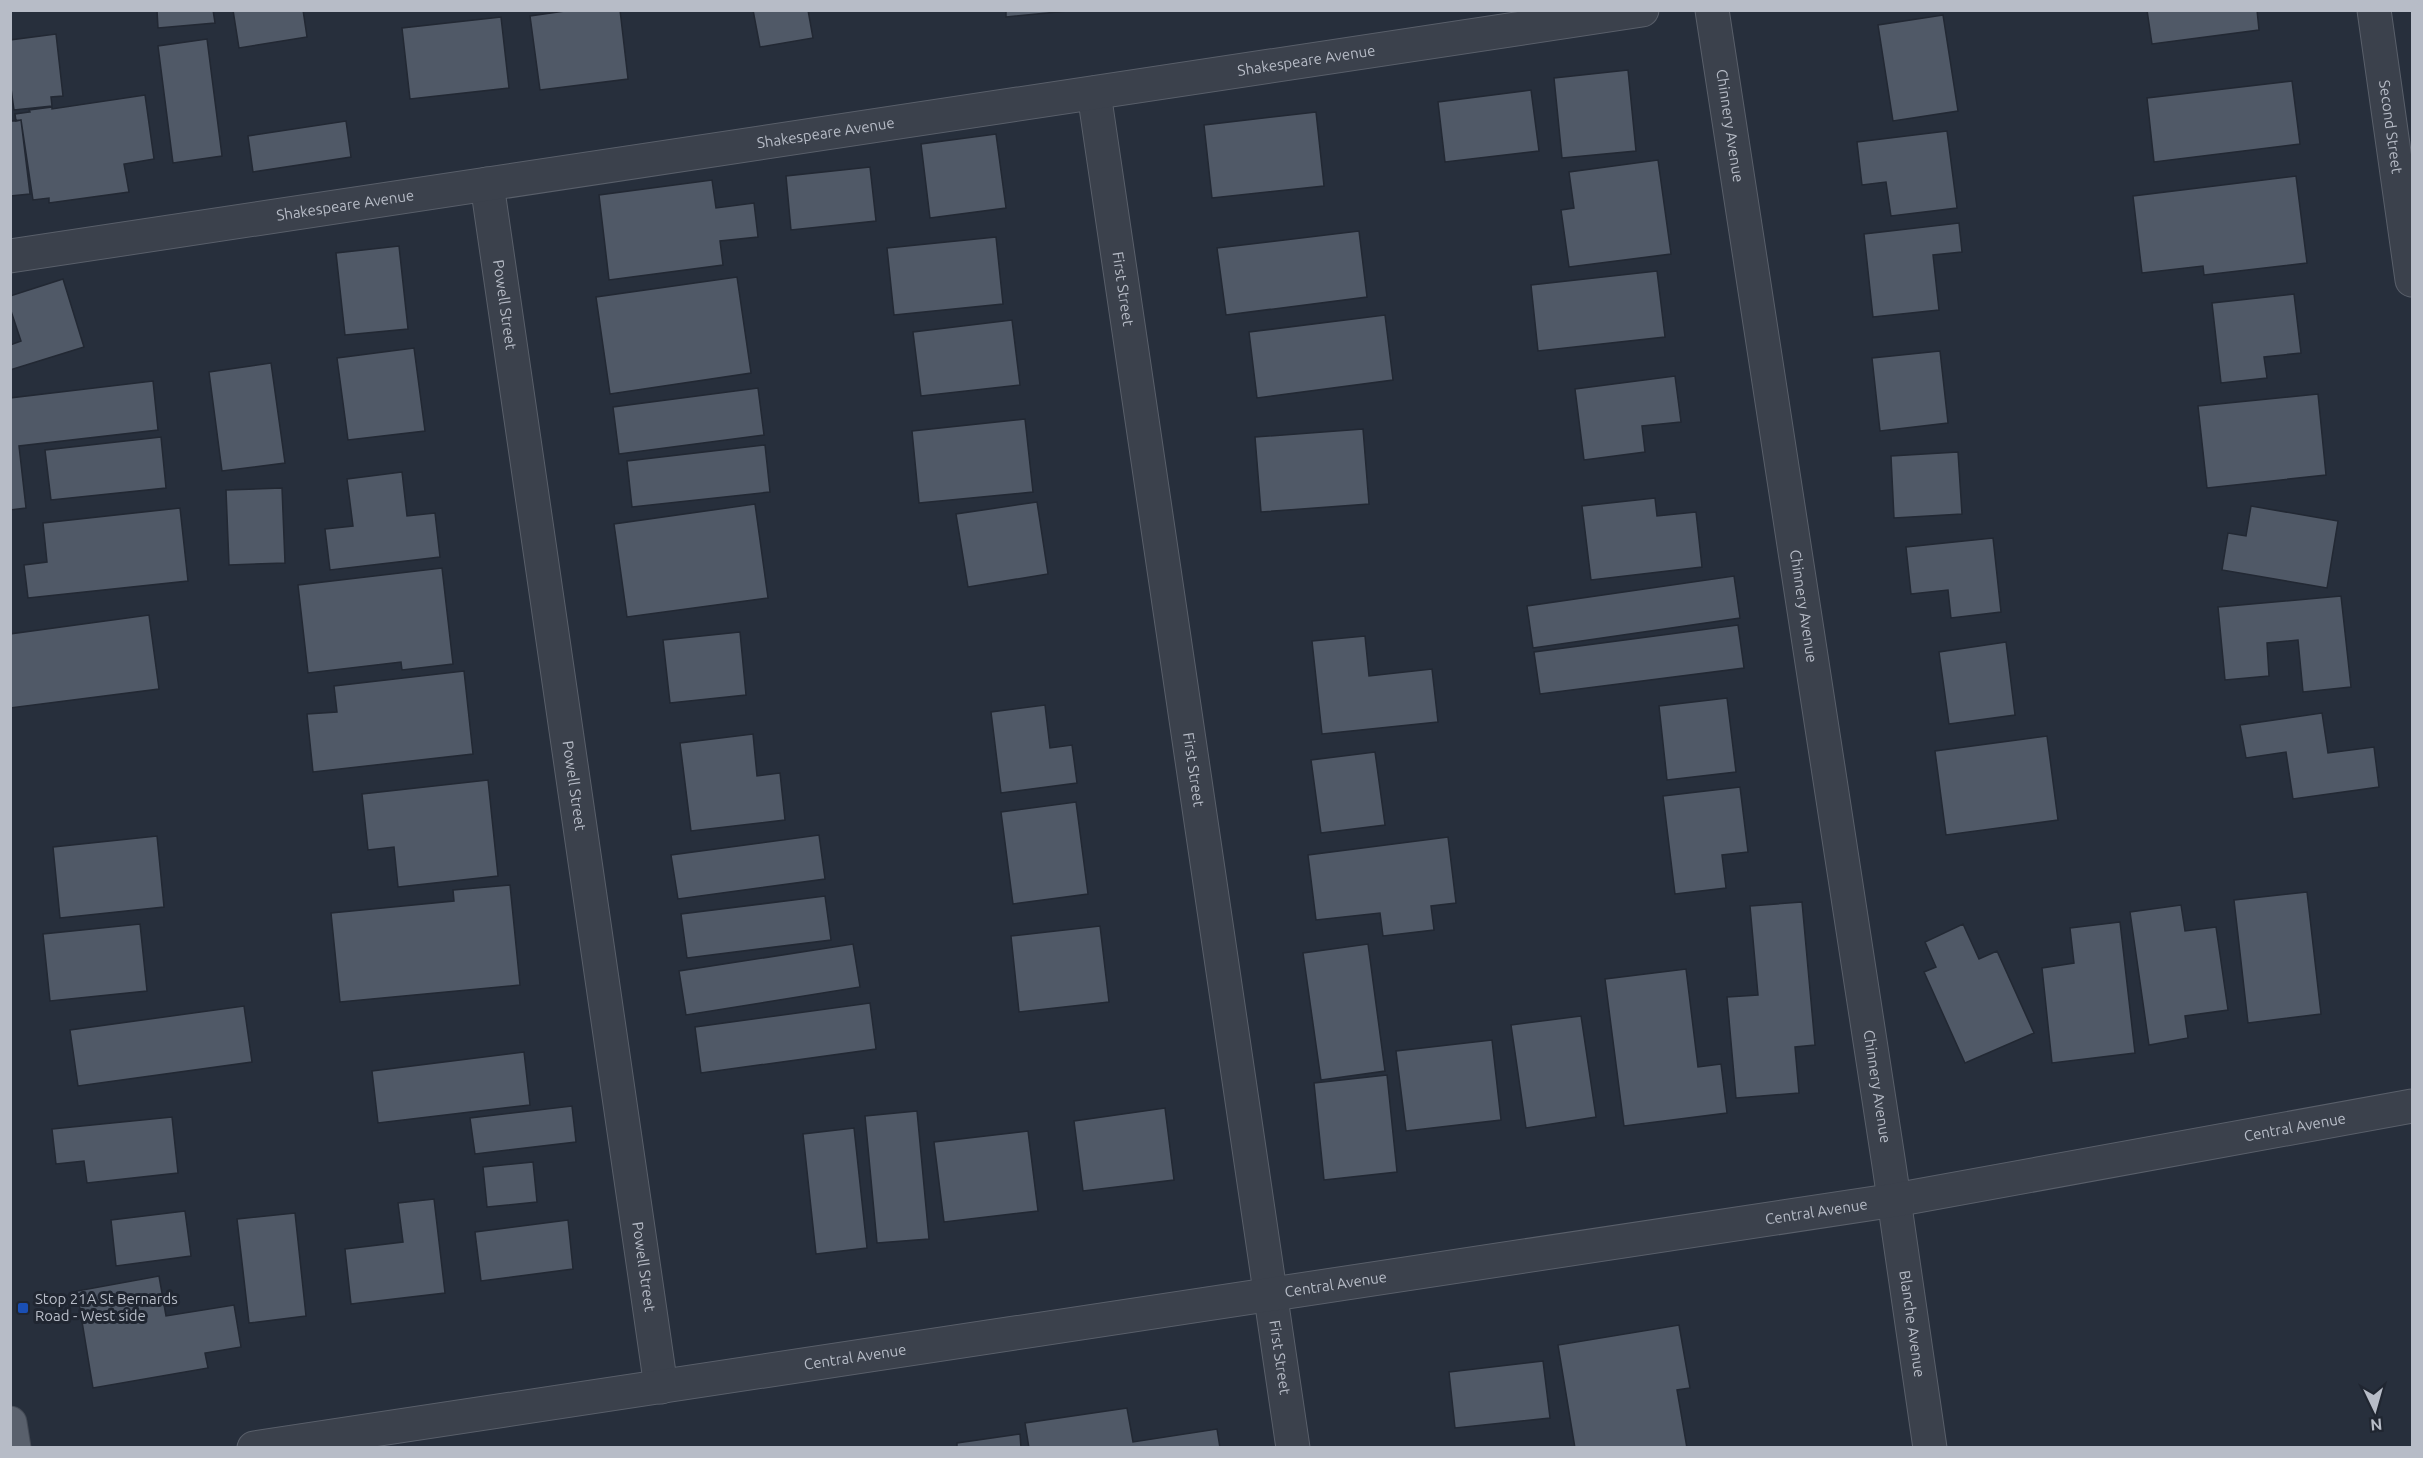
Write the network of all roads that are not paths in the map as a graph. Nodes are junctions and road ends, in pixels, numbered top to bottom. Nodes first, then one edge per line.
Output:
1 (1642, 10) edge
2 (1712, 10) edge
3 (2374, 10) edge
4 (1094, 93) junction
5 (487, 184) junction
6 (10, 256) edge
7 (2412, 280) edge
8 (2412, 1106) edge
9 (1894, 1200) junction
10 (1272, 1294) junction
11 (661, 1387) junction
12 (10, 1423) edge
13 (14, 1448) edge
14 (254, 1448) edge
15 (1293, 1448) edge
16 (1930, 1448) edge

1 - 4 street, Shakespeare Avenue
2 - 9 street, Chinnery Avenue
3 - 7 street, Second Street
4 - 5 street, Shakespeare Avenue
4 - 10 street, First Street
5 - 6 street, Shakespeare Avenue
5 - 11 street, Powell Street
8 - 9 street, Central Avenue
9 - 10 street, Central Avenue
9 - 16 street, Blanche Avenue
10 - 11 street, Central Avenue
10 - 15 street, First Street
11 - 14 street, Central Avenue
12 - 13 main road

